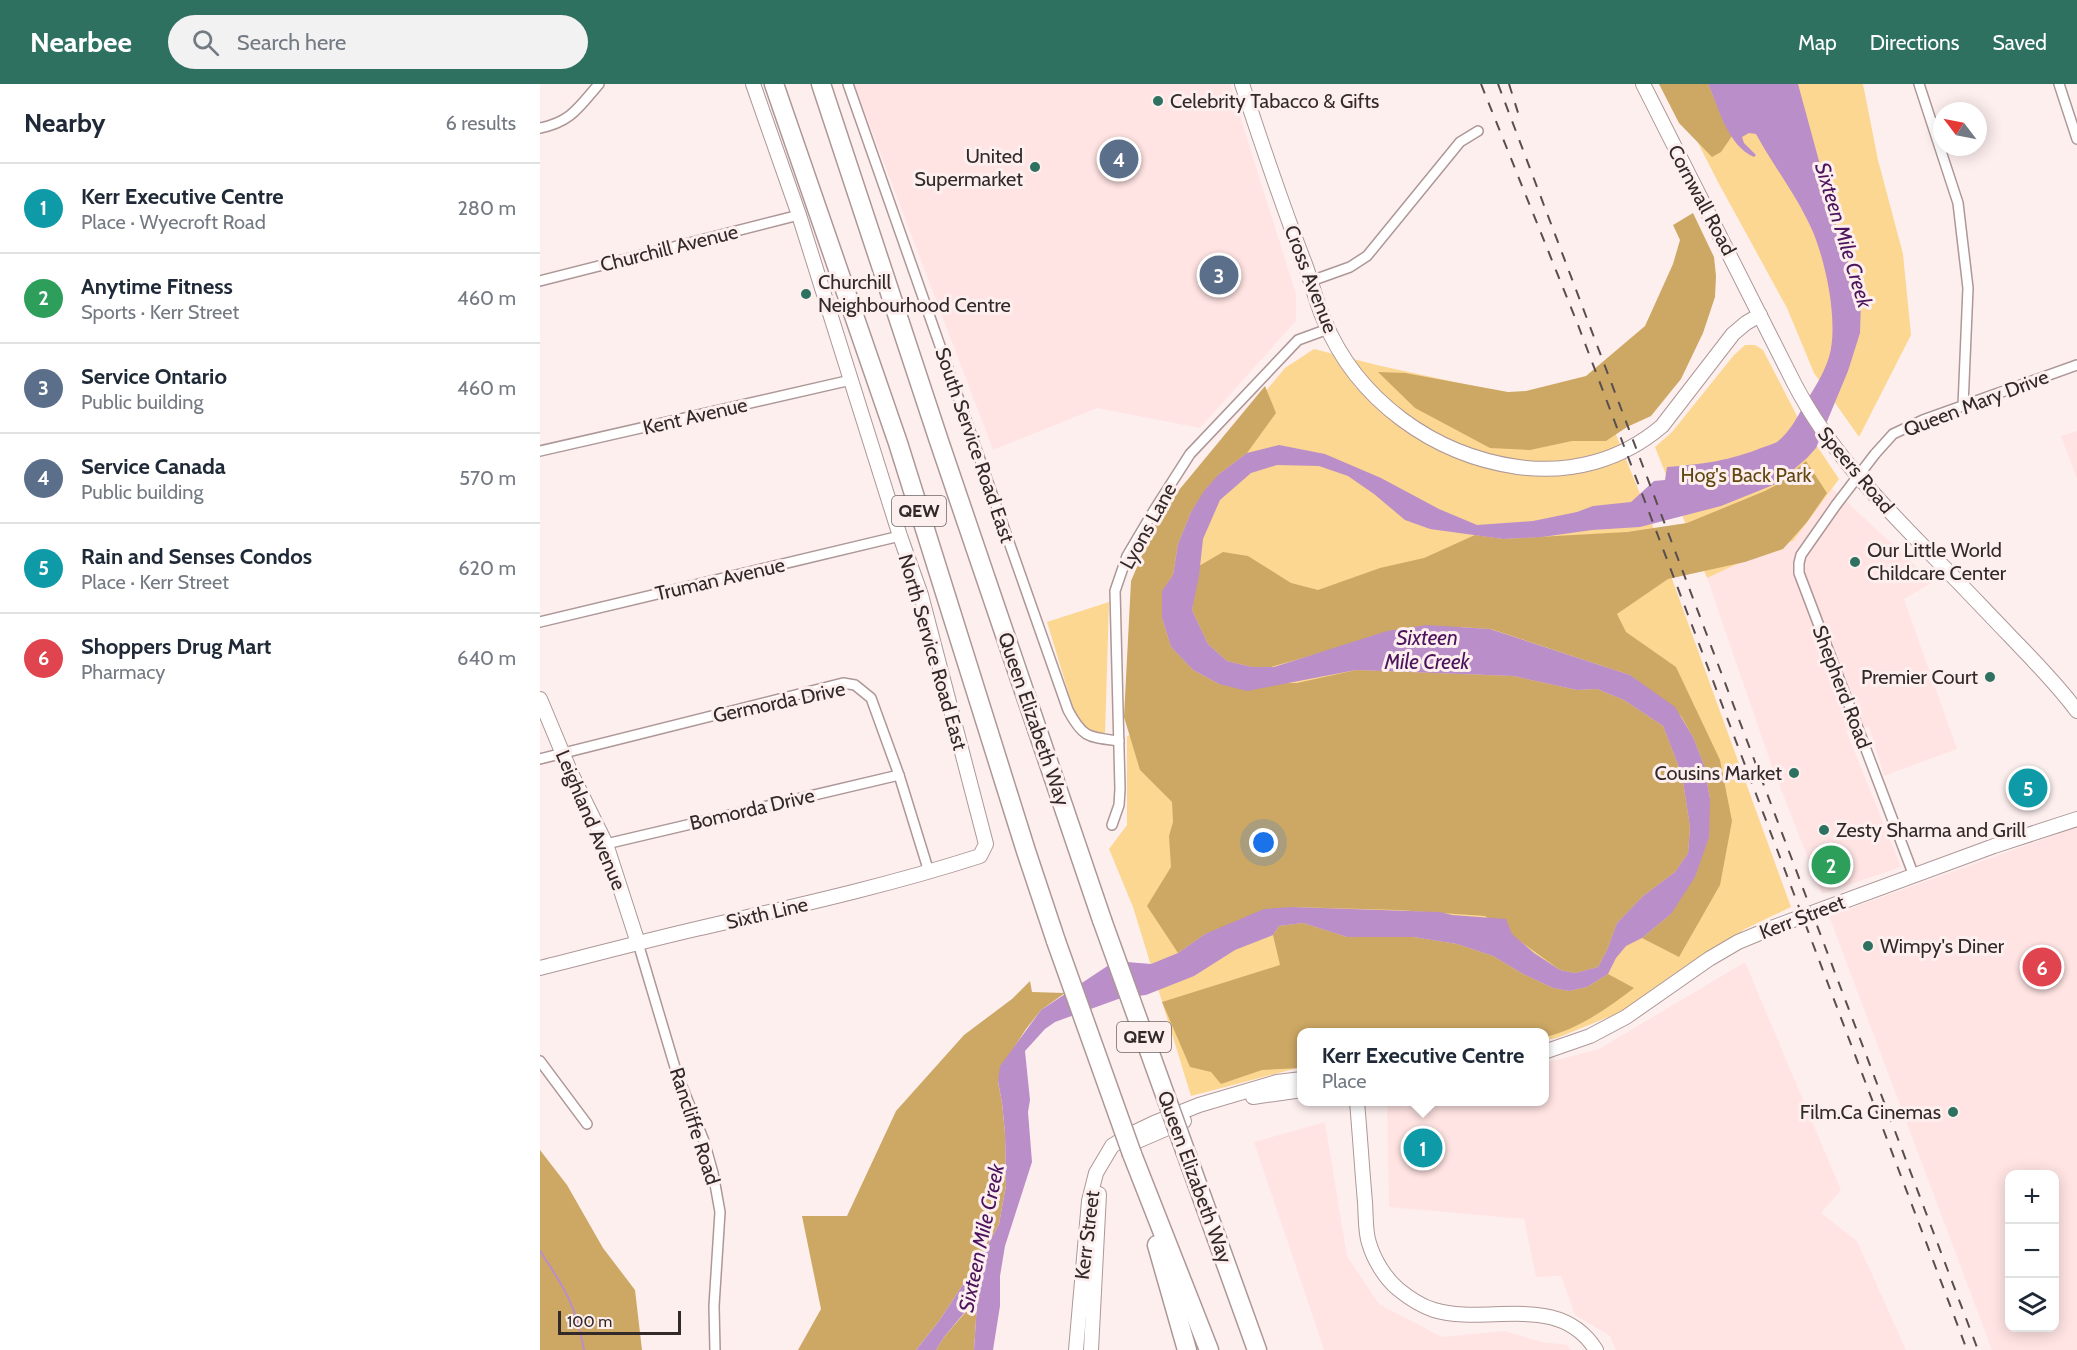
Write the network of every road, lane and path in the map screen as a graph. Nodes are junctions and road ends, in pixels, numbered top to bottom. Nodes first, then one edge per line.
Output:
1 (599, 84) edge
2 (753, 84) edge
3 (774, 84) edge
4 (821, 84) edge
5 (848, 84) edge
6 (1242, 84) edge
7 (1643, 84) edge
8 (1919, 84) edge
9 (2059, 84) edge
10 (540, 128) edge
11 (1478, 131) dead end
12 (2077, 140) edge
13 (799, 215) junction
14 (540, 281) edge
15 (1311, 281) junction
16 (1760, 315) junction
17 (1328, 329) junction
18 (2077, 365) edge
19 (851, 380) junction
20 (1963, 406) junction
21 (540, 451) edge
22 (1836, 505) joint
23 (900, 536) junction
24 (540, 622) edge
25 (540, 699) edge
26 (2077, 711) edge
27 (1119, 741) junction
28 (564, 754) junction
29 (540, 759) edge
30 (898, 775) junction
31 (2077, 819) edge
32 (1112, 825) dead end
33 (606, 844) junction
34 (986, 844) joint
35 (929, 872) junction
36 (1914, 876) junction
37 (638, 943) junction
38 (540, 968) edge
39 (1549, 1051) edge
40 (540, 1061) edge
41 (1297, 1080) edge
42 (1297, 1091) edge
43 (1357, 1106) edge
44 (587, 1125) dead end
45 (1132, 1154) junction
46 (1209, 1217) junction
47 (715, 1350) edge
48 (1076, 1350) edge
49 (1091, 1350) edge
50 (1187, 1350) edge
51 (1209, 1350) edge
52 (1257, 1350) edge
53 (1270, 1350) edge
54 (1596, 1350) edge

1 - 10 street
2 - 13 street, North Service Road East
3 - 45 highway, QEW, bridge
4 - 46 highway, Queen Elizabeth Way / QEW, bridge
5 - 27 street, South Service Road East
6 - 15 street, Cross Avenue
7 - 16 street, Cornwall Road
8 - 20 street
9 - 12 street
11 - 15 street
13 - 14 street, Churchill Avenue
13 - 19 street, North Service Road East
15 - 17 street, Cross Avenue
16 - 17 street, Cross Avenue
16 - 26 street, Speers Road
17 - 27 street, Lyons Lane
18 - 20 street, Queen Mary Drive
19 - 21 street, Kent Avenue
19 - 23 street, North Service Road East
20 - 22 street, Queen Mary Drive, bridge
22 - 36 street, Shepherd Road
23 - 24 street, Truman Avenue
23 - 34 street, North Service Road East
25 - 28 street, Leighland Avenue
27 - 32 street, Lyons Lane
28 - 29 street, Germorda Drive
28 - 30 street, Germorda Drive
28 - 33 street, Leighland Avenue
30 - 33 street, Bomorda Drive
30 - 35 street, Germorda Drive
31 - 36 street, Kerr Street
33 - 37 street, Leighland Avenue
34 - 35 street, Sixth Line
35 - 37 street, Sixth Line
36 - 39 street, Kerr Street
37 - 38 street, Sixth Line
37 - 47 street, Rancliffe Road
40 - 44 street
41 - 48 street, Kerr Street
42 - 49 street, Kerr Street
43 - 54 street
45 - 50 highway
45 - 51 highway, QEW
46 - 52 highway, Queen Elizabeth Way / QEW
46 - 53 highway

